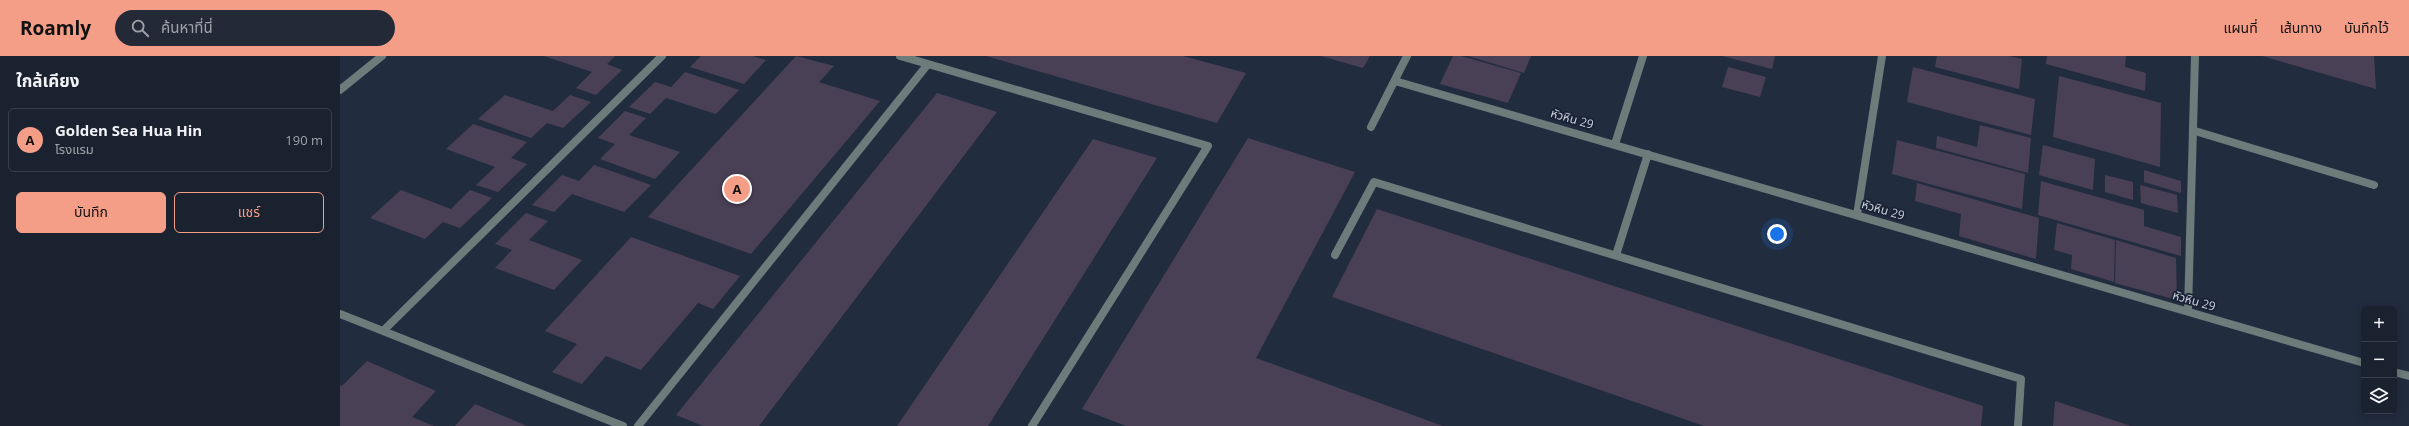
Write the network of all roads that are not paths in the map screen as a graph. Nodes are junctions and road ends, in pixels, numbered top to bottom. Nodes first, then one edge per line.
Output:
1 (382, 56) edge
2 (662, 56) edge
3 (900, 56) edge
4 (1407, 56) edge
5 (1643, 56) edge
6 (1882, 56) edge
7 (2195, 56) edge
8 (928, 64) junction
9 (1395, 80) junction
10 (340, 90) edge
11 (1371, 127) dead end
12 (2195, 131) junction
13 (1615, 144) junction
14 (1648, 154) junction
15 (2374, 185) dead end
16 (1857, 215) junction
17 (1335, 255) dead end
18 (1616, 255) junction
19 (2188, 312) junction
20 (340, 314) edge
21 (383, 331) junction
22 (2361, 362) edge
23 (2397, 373) edge
24 (2409, 376) edge
25 (623, 426) edge
26 (638, 426) edge
27 (1032, 426) edge
28 (2018, 426) edge

1 - 10 street
2 - 21 street
3 - 8 street
4 - 9 street
5 - 13 street
6 - 16 street
7 - 12 street
8 - 26 street
8 - 27 street
9 - 11 street
9 - 13 street, หัวหิน 29
12 - 15 street
12 - 19 street
13 - 14 street, หัวหิน 29
14 - 16 street, หัวหิน 29
14 - 18 street
16 - 19 street, หัวหิน 29
17 - 18 street
18 - 28 street
19 - 22 street, หัวหิน 29
20 - 21 street
21 - 25 street
23 - 24 street

